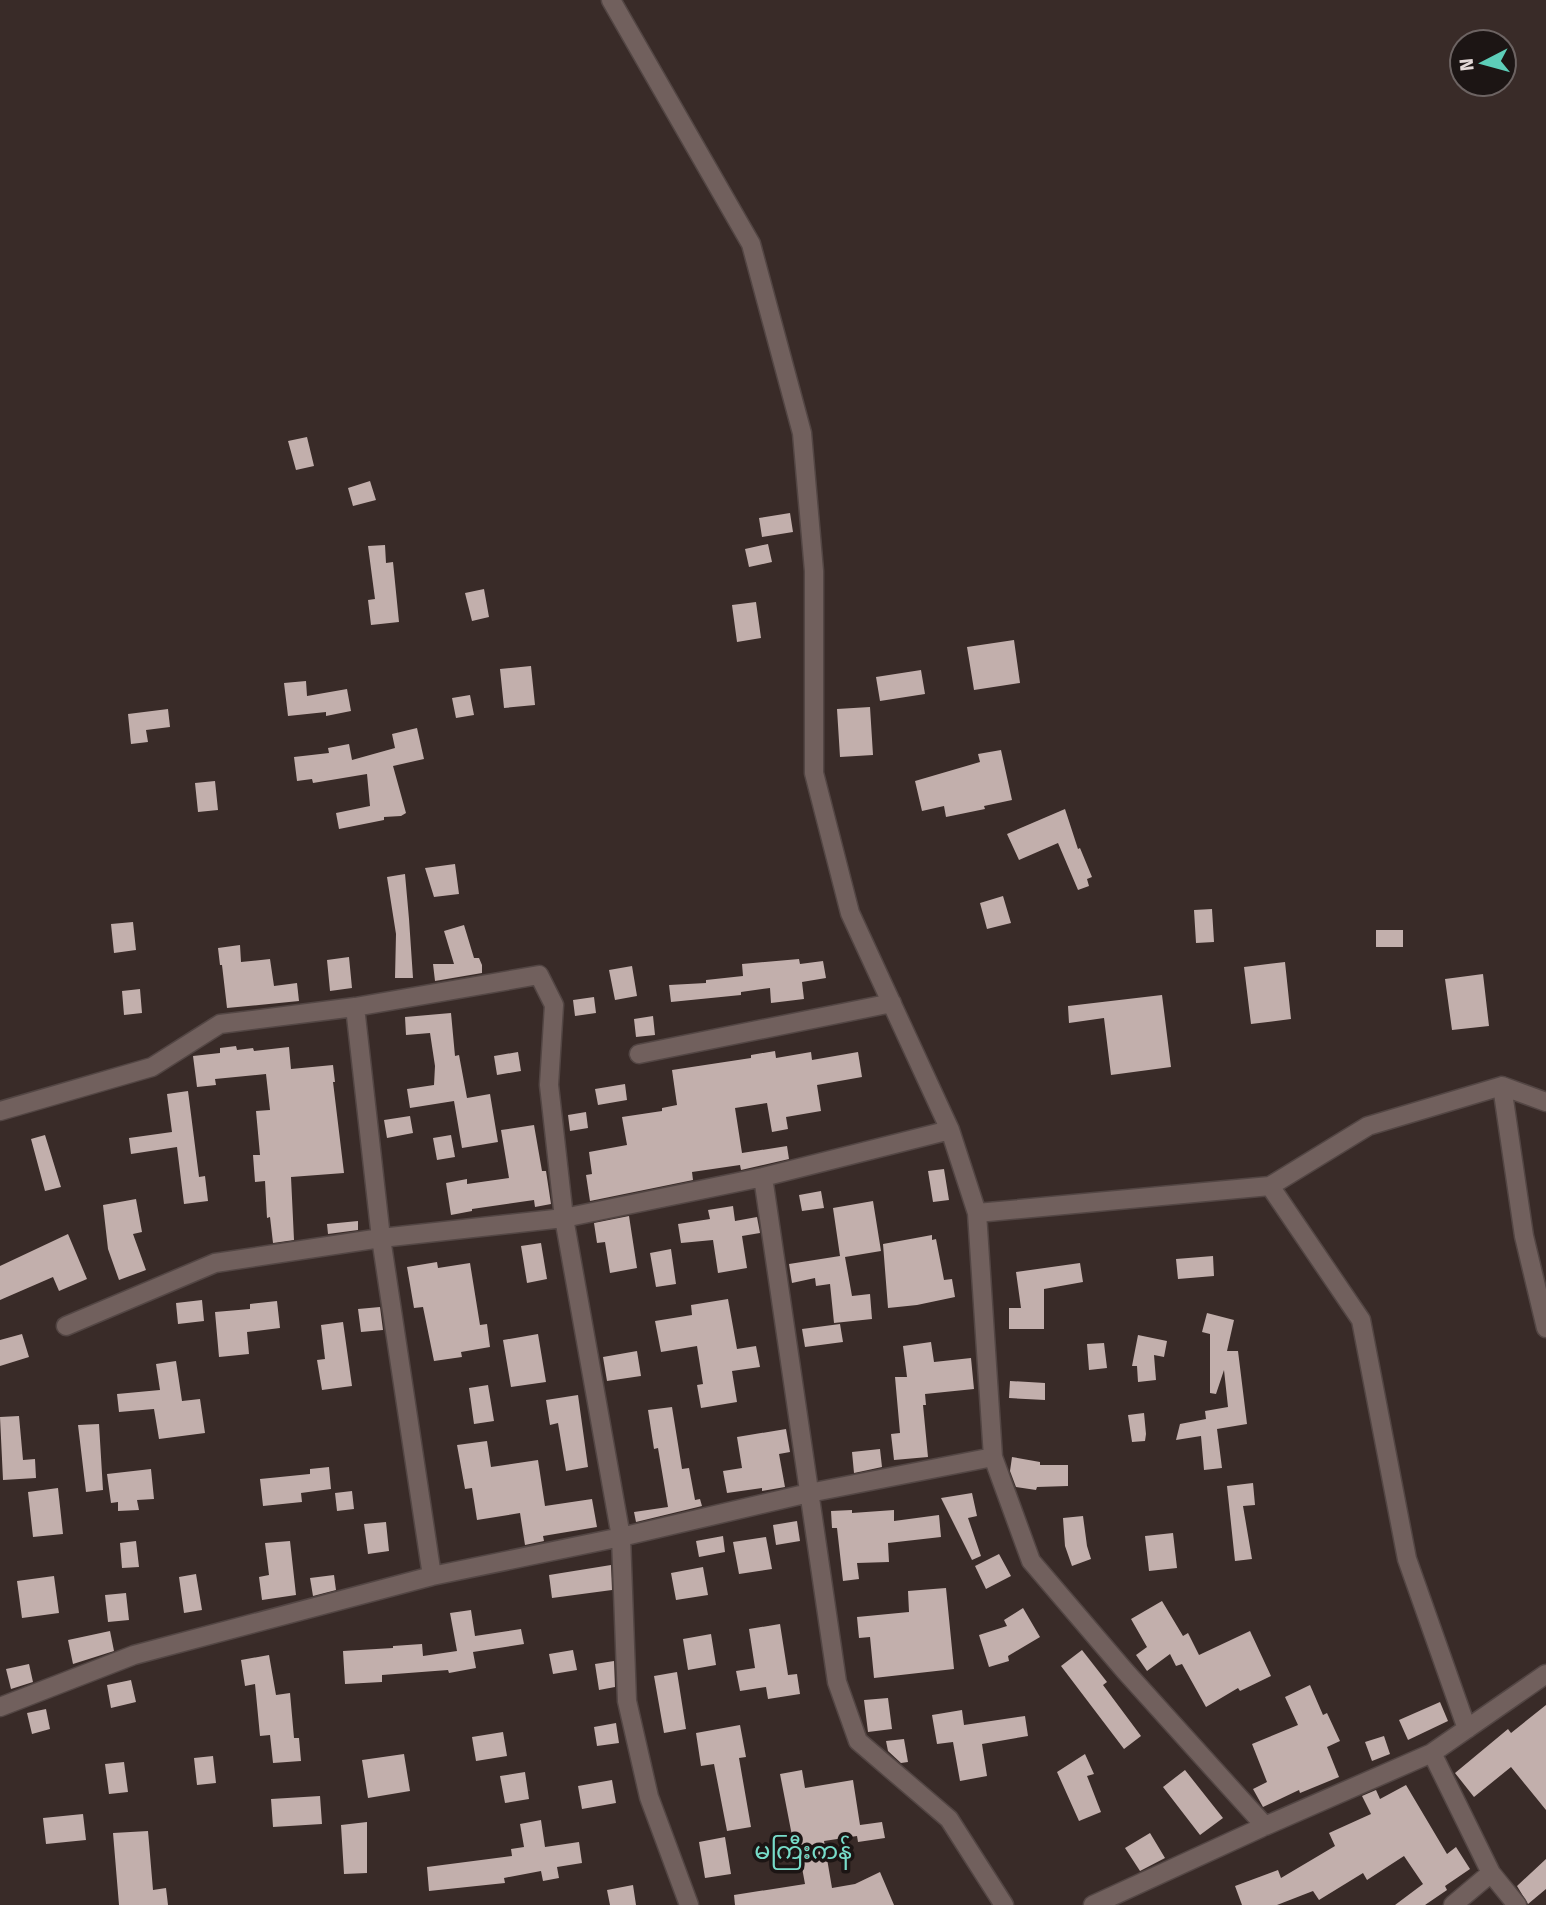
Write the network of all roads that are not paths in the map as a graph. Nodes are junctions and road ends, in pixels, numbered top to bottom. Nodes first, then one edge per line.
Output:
1 (611, 0) edge
2 (891, 1003) junction
3 (355, 1007) junction
4 (639, 1054) dead end
5 (1502, 1086) junction
6 (1546, 1102) edge
7 (0, 1111) edge
8 (950, 1130) junction
9 (763, 1177) junction
10 (1270, 1186) junction
11 (977, 1213) junction
12 (564, 1218) junction
13 (381, 1238) junction
14 (66, 1326) dead end
15 (1546, 1328) edge
16 (993, 1457) junction
17 (809, 1493) junction
18 (621, 1537) junction
19 (432, 1576) junction
20 (1546, 1674) edge
21 (0, 1707) edge
22 (1467, 1729) junction
23 (1432, 1753) junction
24 (1265, 1826) junction
25 (1491, 1873) junction
26 (689, 1905) edge
27 (1004, 1905) edge
28 (1093, 1905) edge
29 (1453, 1905) edge
30 (1517, 1905) edge

1 - 2 street
2 - 4 street
2 - 8 street
3 - 7 street
3 - 12 street
3 - 13 street
5 - 6 street
5 - 10 street
5 - 15 street
8 - 9 street
8 - 11 street
9 - 12 street
9 - 17 street
10 - 11 street
10 - 22 street
11 - 16 street
12 - 13 street
12 - 18 street
13 - 14 street
13 - 19 street
16 - 17 street
16 - 24 street
17 - 18 street
17 - 27 street
18 - 19 street
18 - 26 street
19 - 21 street
20 - 22 street
22 - 23 street
23 - 24 street
23 - 25 street
24 - 28 street
25 - 29 street
25 - 30 street

